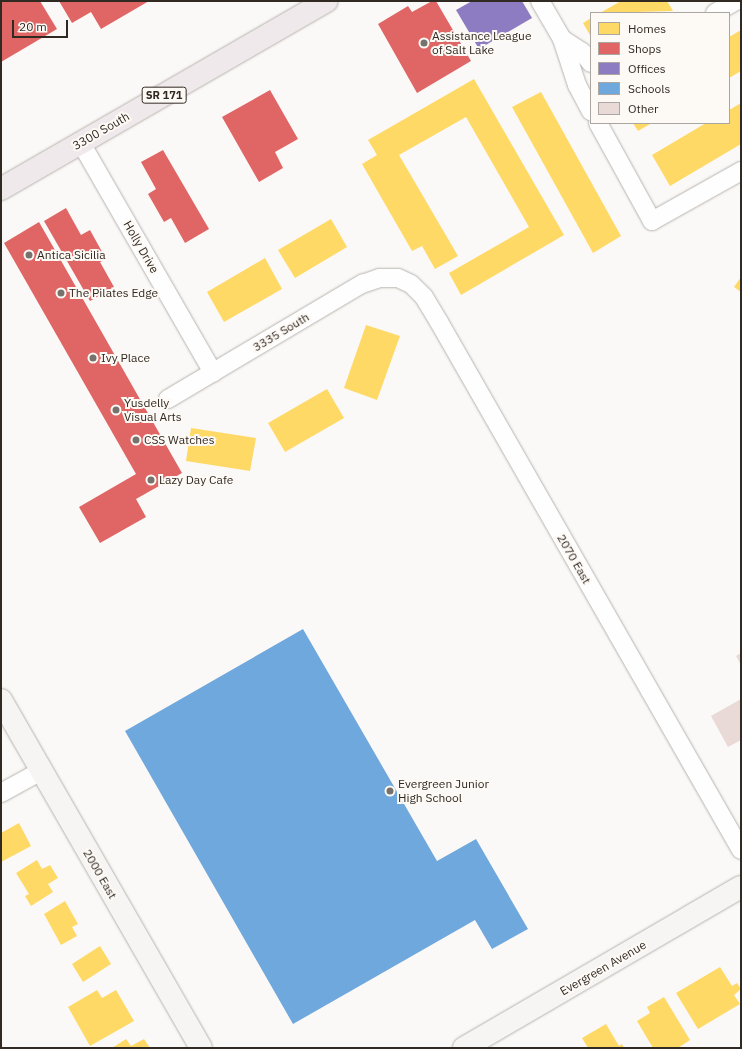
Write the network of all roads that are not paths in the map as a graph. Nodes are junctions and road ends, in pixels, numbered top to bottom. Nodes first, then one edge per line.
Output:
1 (327, 1) edge
2 (540, 1) edge
3 (736, 1) edge
4 (717, 12) edge
5 (562, 39) junction
6 (590, 62) edge
7 (590, 109) edge
8 (599, 124) edge
9 (81, 143) junction
10 (741, 171) edge
11 (1, 189) edge
12 (398, 278) joint
13 (213, 373) junction
14 (168, 399) dead end
15 (1, 700) edge
16 (41, 771) junction
17 (1, 794) edge
18 (741, 850) edge
19 (741, 887) edge
20 (201, 1048) edge
21 (464, 1048) edge

1 - 9 main road, 3300 South / SR 171
2 - 5 street
3 - 4 street
5 - 6 street
5 - 7 street
8 - 10 street
9 - 11 main road, 3300 South / SR 171
9 - 13 street, Holly Drive
12 - 13 street, 3335 South
12 - 18 street, 2070 East
13 - 14 street, 3335 South
15 - 16 street, 2000 East
16 - 17 street
16 - 20 street, 2000 East
19 - 21 street, Evergreen Avenue

